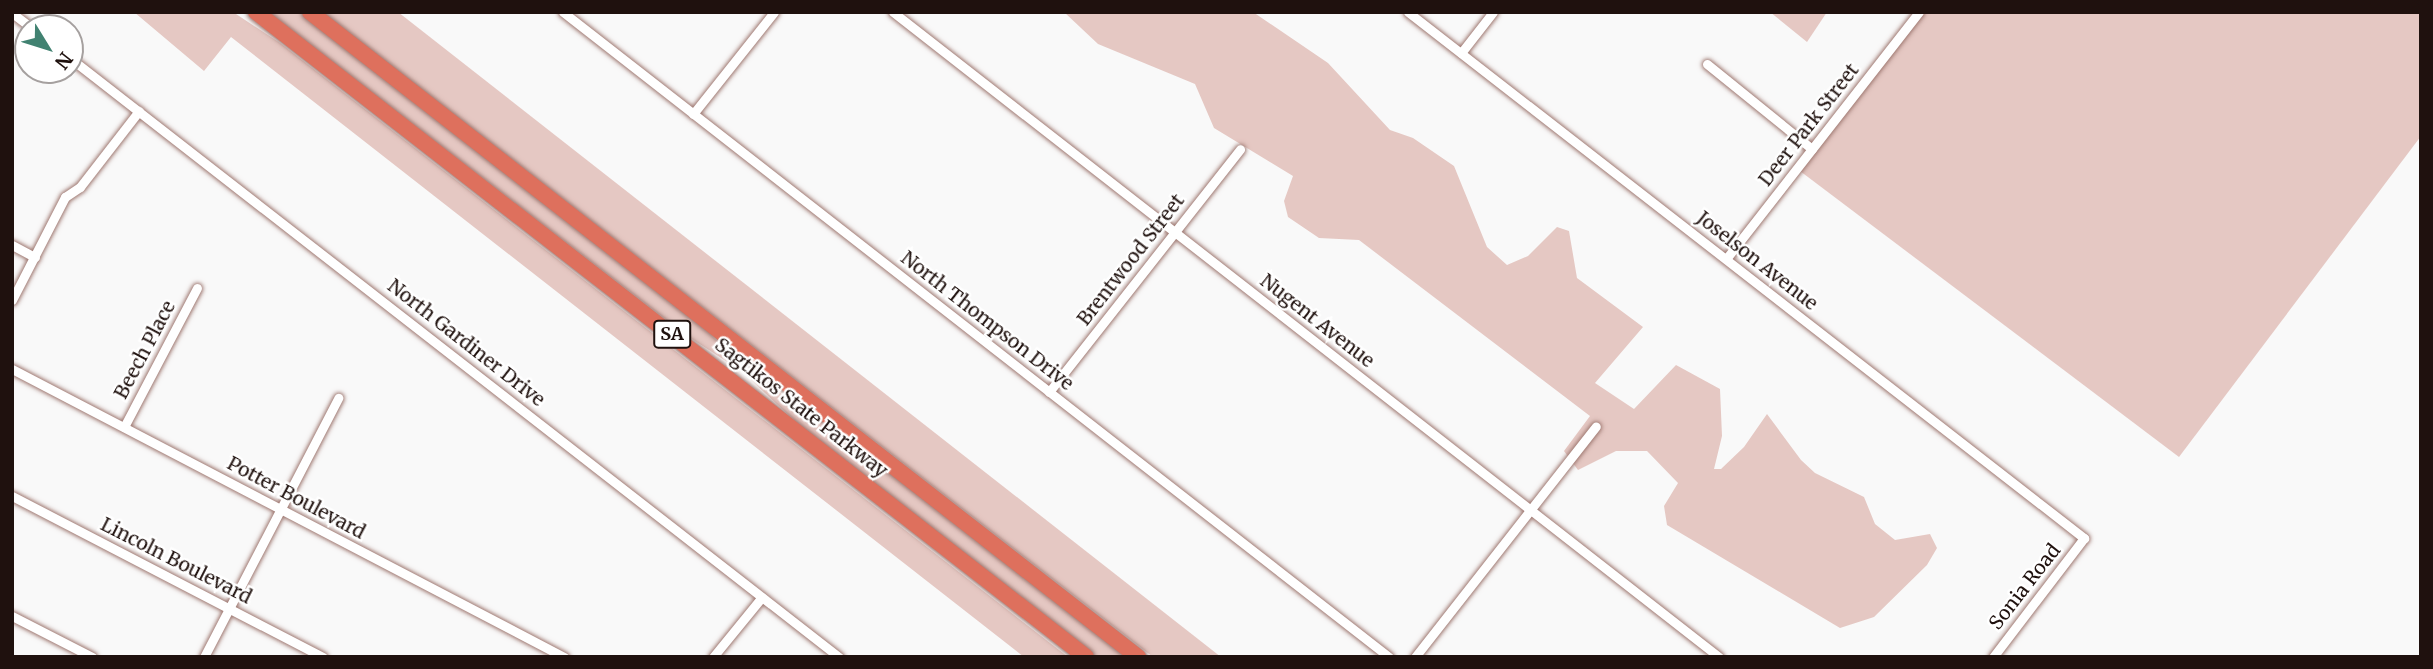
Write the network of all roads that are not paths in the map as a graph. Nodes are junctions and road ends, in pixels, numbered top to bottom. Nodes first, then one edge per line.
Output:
1 (256, 12) edge
2 (310, 12) edge
3 (564, 12) edge
4 (774, 12) edge
5 (893, 12) edge
6 (1408, 12) edge
7 (1493, 12) edge
8 (1919, 12) edge
9 (1461, 53) junction
10 (1707, 64) dead end
11 (84, 69) edge
12 (139, 111) junction
13 (694, 114) junction
14 (1240, 149) dead end
15 (1812, 149) junction
16 (1174, 233) junction
17 (12, 245) edge
18 (35, 257) junction
19 (1726, 259) junction
20 (197, 288) dead end
21 (12, 300) edge
22 (12, 369) edge
23 (1049, 392) junction
24 (338, 398) dead end
25 (1596, 426) dead end
26 (124, 427) junction
27 (12, 496) edge
28 (1530, 509) junction
29 (280, 510) junction
30 (2084, 538) joint
31 (762, 597) junction
32 (229, 607) junction
33 (12, 616) edge
34 (92, 657) edge
35 (204, 657) edge
36 (323, 657) edge
37 (564, 657) edge
38 (713, 657) edge
39 (839, 657) edge
40 (1086, 657) edge
41 (1138, 657) edge
42 (1389, 657) edge
43 (1415, 657) edge
44 (1719, 657) edge
45 (1993, 657) edge

1 - 40 highway, Sagtikos State Parkway / SA
2 - 41 highway, Sagtikos State Parkway / SA
3 - 13 street, North Thompson Drive
4 - 13 street
5 - 16 street, Nugent Avenue
6 - 9 street, Joselson Avenue
7 - 9 street
8 - 15 street, Deer Park Street
9 - 19 street, Joselson Avenue
10 - 15 street
11 - 12 street, North Gardiner Drive
12 - 18 street
12 - 31 street, North Gardiner Drive
13 - 23 street, North Thompson Drive
14 - 16 street, Brentwood Street
15 - 19 street, Deer Park Street
16 - 23 street, Brentwood Street
16 - 28 street, Nugent Avenue
17 - 18 street
18 - 21 street
19 - 30 street, Joselson Avenue
20 - 26 street, Beech Place
22 - 26 street, Potter Boulevard
23 - 42 street, North Thompson Drive
24 - 29 street
25 - 28 street
26 - 29 street, Potter Boulevard
27 - 32 street, Lincoln Boulevard
28 - 43 street
28 - 44 street, Nugent Avenue
29 - 32 street
29 - 37 street, Potter Boulevard
30 - 45 street, Sonia Road
31 - 38 street
31 - 39 street, North Gardiner Drive
32 - 35 street
32 - 36 street, Lincoln Boulevard
33 - 34 street

